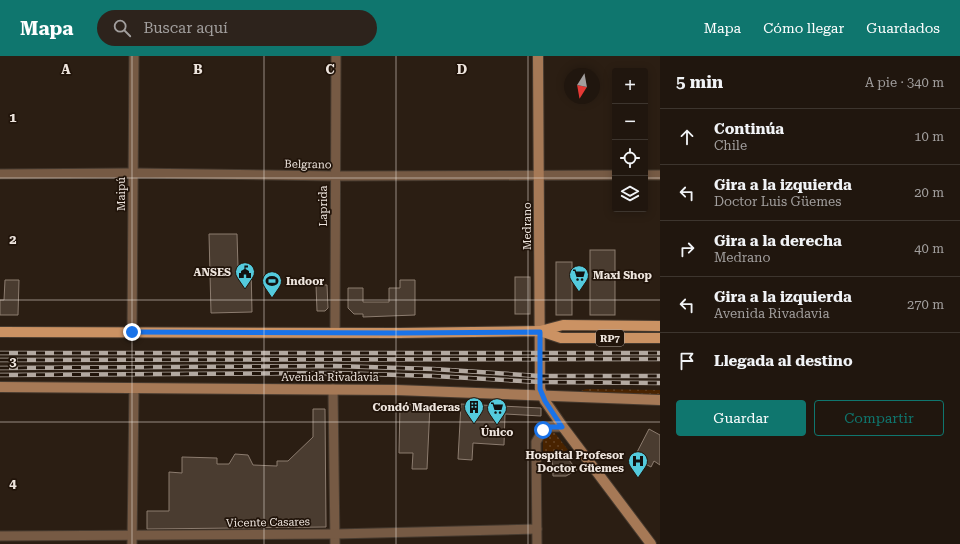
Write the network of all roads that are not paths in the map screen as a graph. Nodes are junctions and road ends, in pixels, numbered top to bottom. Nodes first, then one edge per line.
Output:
1 (134, 56) edge
2 (336, 56) edge
3 (538, 56) edge
4 (133, 173) junction
5 (0, 174) edge
6 (539, 175) junction
7 (612, 175) edge
8 (648, 175) edge
9 (660, 175) edge
10 (335, 176) junction
11 (660, 326) edge
12 (0, 332) edge
13 (132, 332) junction
14 (540, 332) junction
15 (336, 333) junction
16 (660, 338) edge
17 (0, 387) edge
18 (134, 389) junction
19 (333, 389) junction
20 (542, 396) junction
21 (660, 400) edge
22 (562, 427) junction
23 (537, 529) junction
24 (335, 534) junction
25 (0, 536) edge
26 (133, 540) edge
27 (335, 544) edge
28 (537, 544) edge
29 (651, 544) edge

1 - 4 street, Maipú
2 - 10 street, Laprida
3 - 6 main road, Medrano
4 - 5 street, Belgrano
4 - 10 street, Belgrano
4 - 13 street, Maipú
6 - 7 street, Belgrano
6 - 10 street, Belgrano
6 - 14 main road, Medrano
8 - 9 street
10 - 15 street, Laprida
11 - 14 main road, RP7
12 - 13 main road, RP7
13 - 15 main road, RP7
14 - 15 main road, RP7
14 - 16 main road, RP7
14 - 20 main road, Medrano
17 - 18 main road, Avenida Rivadavia
18 - 19 main road, Avenida Rivadavia
18 - 26 street
19 - 20 main road, Avenida Rivadavia
19 - 24 street
20 - 21 main road, Avenida Rivadavia
20 - 22 main road
22 - 23 street
22 - 29 main road
23 - 24 street, Vicente Casares
23 - 28 street
24 - 26 street, Vicente Casares
24 - 27 street
25 - 26 street, Vicente Casares

